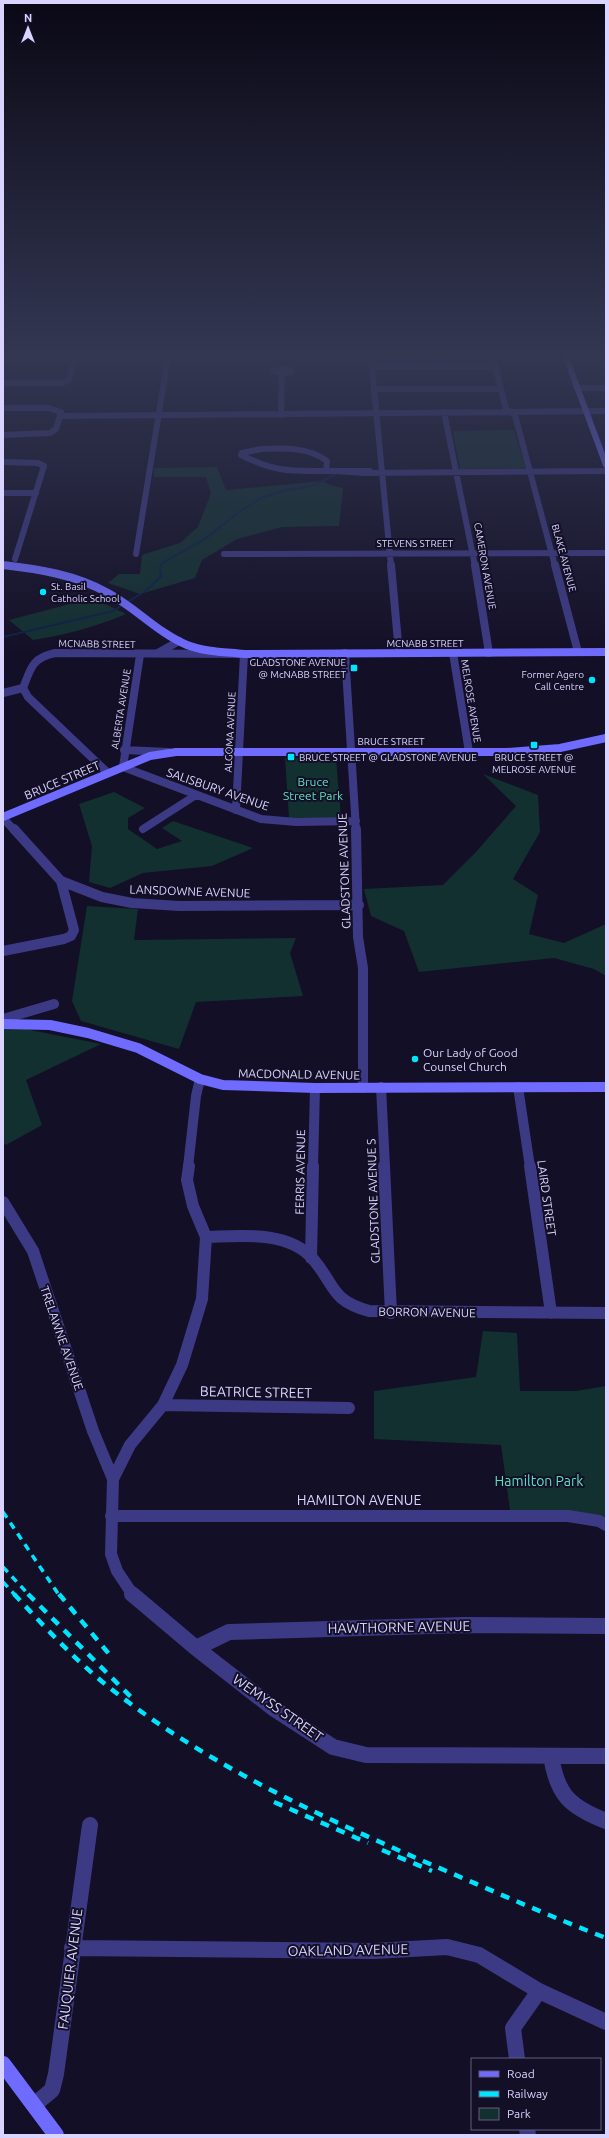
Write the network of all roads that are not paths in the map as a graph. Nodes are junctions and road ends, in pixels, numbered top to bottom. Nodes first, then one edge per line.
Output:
1 (153, 457) edge
2 (246, 457) edge
3 (321, 457) edge
4 (381, 457) edge
5 (454, 457) edge
6 (526, 457) edge
7 (3, 462) edge
8 (457, 470) junction
9 (326, 471) junction
10 (382, 471) junction
11 (530, 471) junction
12 (606, 471) edge
13 (3, 493) edge
14 (36, 493) junction
15 (390, 553) junction
16 (473, 553) junction
17 (553, 553) junction
18 (606, 553) edge
19 (136, 554) dead end
20 (224, 554) dead end
21 (15, 559) dead end
22 (3, 565) edge
23 (180, 641) junction
24 (453, 652) junction
25 (578, 652) junction
26 (606, 652) edge
27 (345, 653) junction
28 (399, 653) junction
29 (489, 653) junction
30 (244, 654) junction
31 (140, 655) junction
32 (152, 655) junction
33 (23, 688) junction
34 (3, 693) edge
35 (606, 738) edge
36 (124, 750) junction
37 (176, 752) junction
38 (240, 752) junction
39 (351, 752) junction
40 (469, 752) junction
41 (123, 767) junction
42 (108, 774) junction
43 (196, 795) junction
44 (236, 810) junction
45 (3, 818) edge
46 (356, 821) junction
47 (143, 829) dead end
48 (61, 880) junction
49 (359, 905) junction
50 (3, 951) edge
51 (54, 1004) dead end
52 (3, 1018) edge
53 (3, 1024) edge
54 (200, 1079) junction
55 (381, 1087) junction
56 (518, 1087) junction
57 (606, 1087) edge
58 (315, 1088) junction
59 (363, 1088) junction
60 (3, 1202) edge
61 (206, 1237) junction
62 (311, 1258) junction
63 (391, 1312) junction
64 (551, 1313) junction
65 (606, 1313) edge
66 (163, 1405) junction
67 (349, 1408) dead end
68 (113, 1479) junction
69 (111, 1516) junction
70 (606, 1525) edge
71 (606, 1626) edge
72 (196, 1648) junction
73 (550, 1756) junction
74 (606, 1756) edge
75 (606, 1821) edge
76 (90, 1825) dead end
77 (72, 1948) junction
78 (539, 1991) junction
79 (606, 2022) edge
80 (517, 2058) edge
81 (3, 2064) edge
82 (34, 2105) junction
83 (55, 2135) edge

1 - 19 street
2 - 9 street
3 - 9 street
4 - 10 street
5 - 8 street, CAMERON AVENUE
6 - 11 street, BLAKE AVENUE
7 - 14 street
8 - 10 street
8 - 11 street
8 - 16 street, CAMERON AVENUE
9 - 10 street
10 - 15 street
11 - 12 street
11 - 17 street, BLAKE AVENUE
13 - 14 street
14 - 21 street
15 - 16 street, STEVENS STREET
15 - 20 street, STEVENS STREET
15 - 28 street
16 - 17 street, STEVENS STREET
16 - 29 street, CAMERON AVENUE
17 - 18 street, STEVENS STREET
17 - 25 street, BLAKE AVENUE
22 - 23 main road
23 - 30 main road, MCNABB STREET
23 - 32 street, MCNABB STREET
24 - 28 main road, MCNABB STREET
24 - 29 main road, MCNABB STREET
24 - 40 street, MELROSE AVENUE
25 - 26 main road, MCNABB STREET
25 - 29 main road, MCNABB STREET
27 - 28 main road, MCNABB STREET
27 - 30 main road, MCNABB STREET
27 - 39 street, GLADSTONE AVENUE
30 - 32 street, MCNABB STREET
30 - 38 street, ALGOMA AVENUE
31 - 32 street, MCNABB STREET
31 - 33 street, MCNABB STREET
31 - 36 street, ALBERTA AVENUE
33 - 34 street
33 - 42 street
35 - 40 main road, BRUCE STREET
36 - 37 street, BRUCE STREET
36 - 41 street, ALBERTA AVENUE
37 - 38 main road, BRUCE STREET
37 - 41 main road, BRUCE STREET
38 - 39 main road, BRUCE STREET
38 - 44 street, ALGOMA AVENUE
39 - 40 main road, BRUCE STREET
39 - 46 street, GLADSTONE AVENUE
41 - 42 main road, BRUCE STREET
41 - 43 street, SALISBURY AVENUE
42 - 45 main road, BRUCE STREET
43 - 44 street, SALISBURY AVENUE
43 - 47 street
44 - 46 street, SALISBURY AVENUE
45 - 48 street, LANSDOWNE AVENUE
46 - 49 street, GLADSTONE AVENUE
48 - 49 street, LANSDOWNE AVENUE
48 - 50 street
49 - 59 street, GLADSTONE AVENUE
51 - 52 street
53 - 54 main road, MACDONALD AVENUE
54 - 58 main road, MACDONALD AVENUE
54 - 61 street
55 - 56 main road, MACDONALD AVENUE
55 - 59 main road, MACDONALD AVENUE
55 - 63 street, GLADSTONE AVENUE S
56 - 57 main road, MACDONALD AVENUE
56 - 64 street, LAIRD STREET
58 - 59 main road, MACDONALD AVENUE
58 - 62 street, FERRIS AVENUE
60 - 68 street, TRELAWNE AVENUE
61 - 62 street, BORRON AVENUE
61 - 66 street
62 - 63 street, BORRON AVENUE
63 - 64 street, BORRON AVENUE
64 - 65 street, BORRON AVENUE
66 - 67 street, BEATRICE STREET
66 - 68 street
68 - 69 street
69 - 70 street, HAMILTON AVENUE
69 - 72 street, WEMYSS STREET
71 - 72 street, HAWTHORNE AVENUE
72 - 73 street, WEMYSS STREET
73 - 74 street, WEMYSS STREET
73 - 75 street
76 - 77 street, FAUQUIER AVENUE
77 - 78 street, OAKLAND AVENUE
77 - 82 street, FAUQUIER AVENUE
78 - 79 street, OAKLAND AVENUE
78 - 80 street
81 - 82 main road
82 - 83 main road

